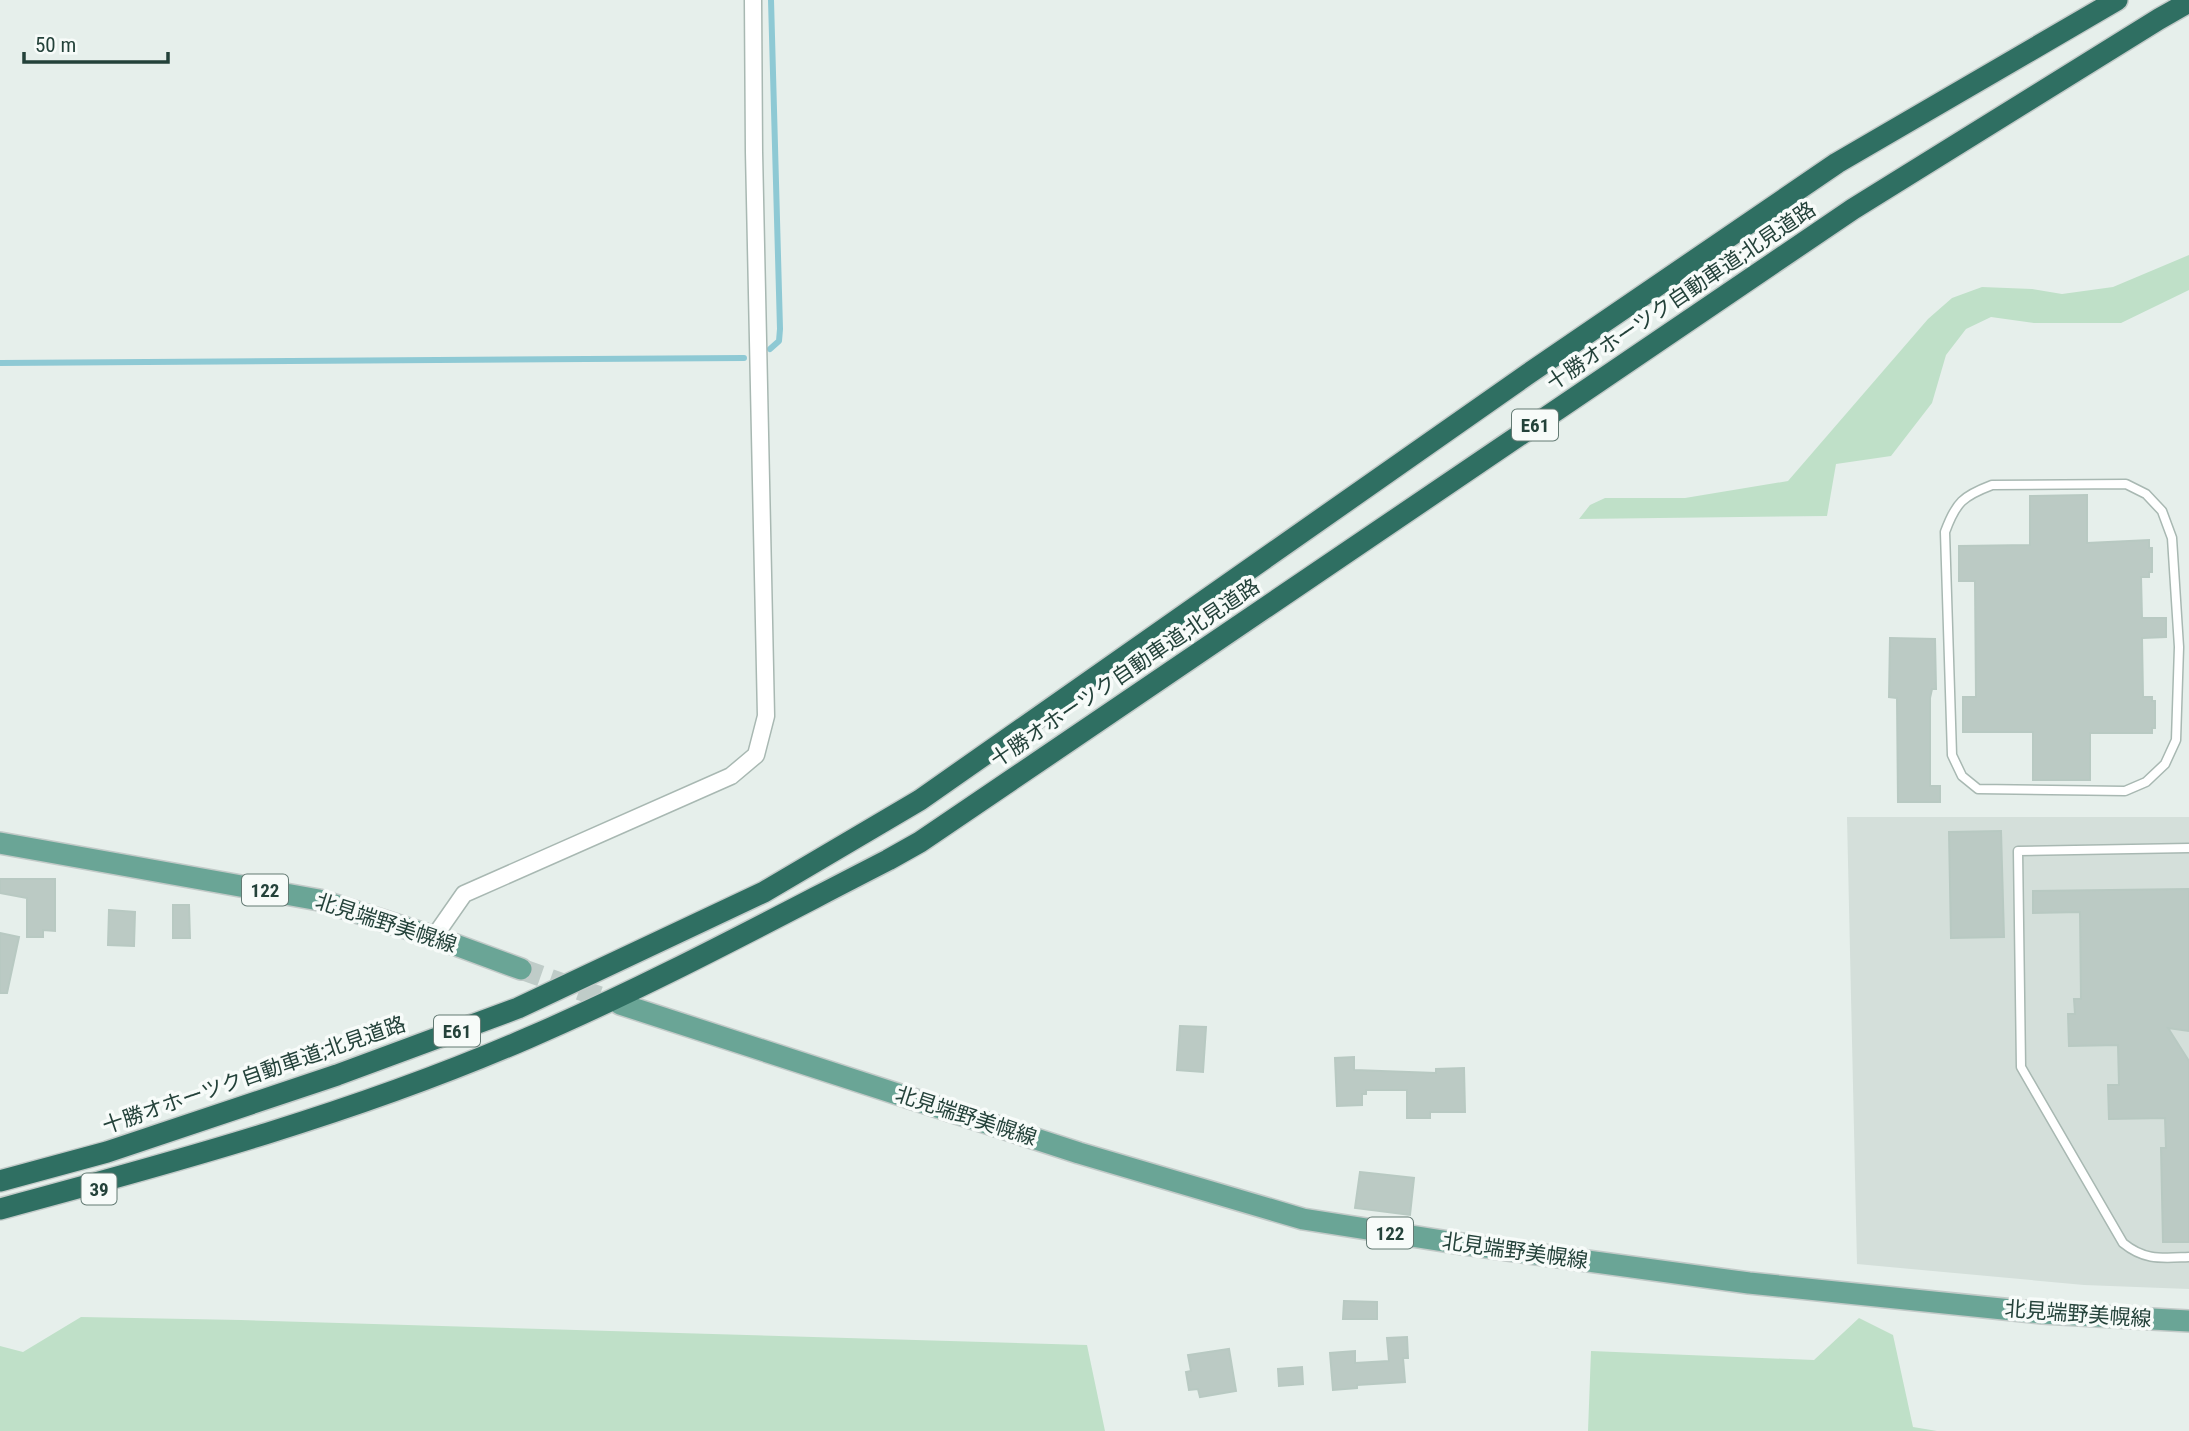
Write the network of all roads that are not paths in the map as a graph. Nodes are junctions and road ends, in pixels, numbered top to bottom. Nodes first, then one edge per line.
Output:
1 (753, 0) edge
2 (2117, 0) edge
3 (2189, 2) edge
4 (2184, 647) edge
5 (0, 843) edge
6 (2189, 848) edge
7 (433, 937) junction
8 (521, 969) tunnel mouth
9 (620, 1004) tunnel mouth
10 (199, 1155) junction
11 (0, 1181) edge
12 (0, 1209) edge
13 (0, 1223) edge
14 (2189, 1257) edge
15 (2189, 1321) edge

1 - 7 street
2 - 11 highway, 十勝オホーツク自動車道;北見道路 / E61
3 - 10 highway, 十勝オホーツク自動車道;北見道路 / E61
4 - 4 lane
5 - 7 main road, 北見端野美幌線 / 122
6 - 14 lane
7 - 8 main road, 北見端野美幌線 / 122
9 - 15 main road, 北見端野美幌線 / 122
10 - 12 highway, 十勝オホーツク自動車道;北見道路 / E61
10 - 13 highway, 39

